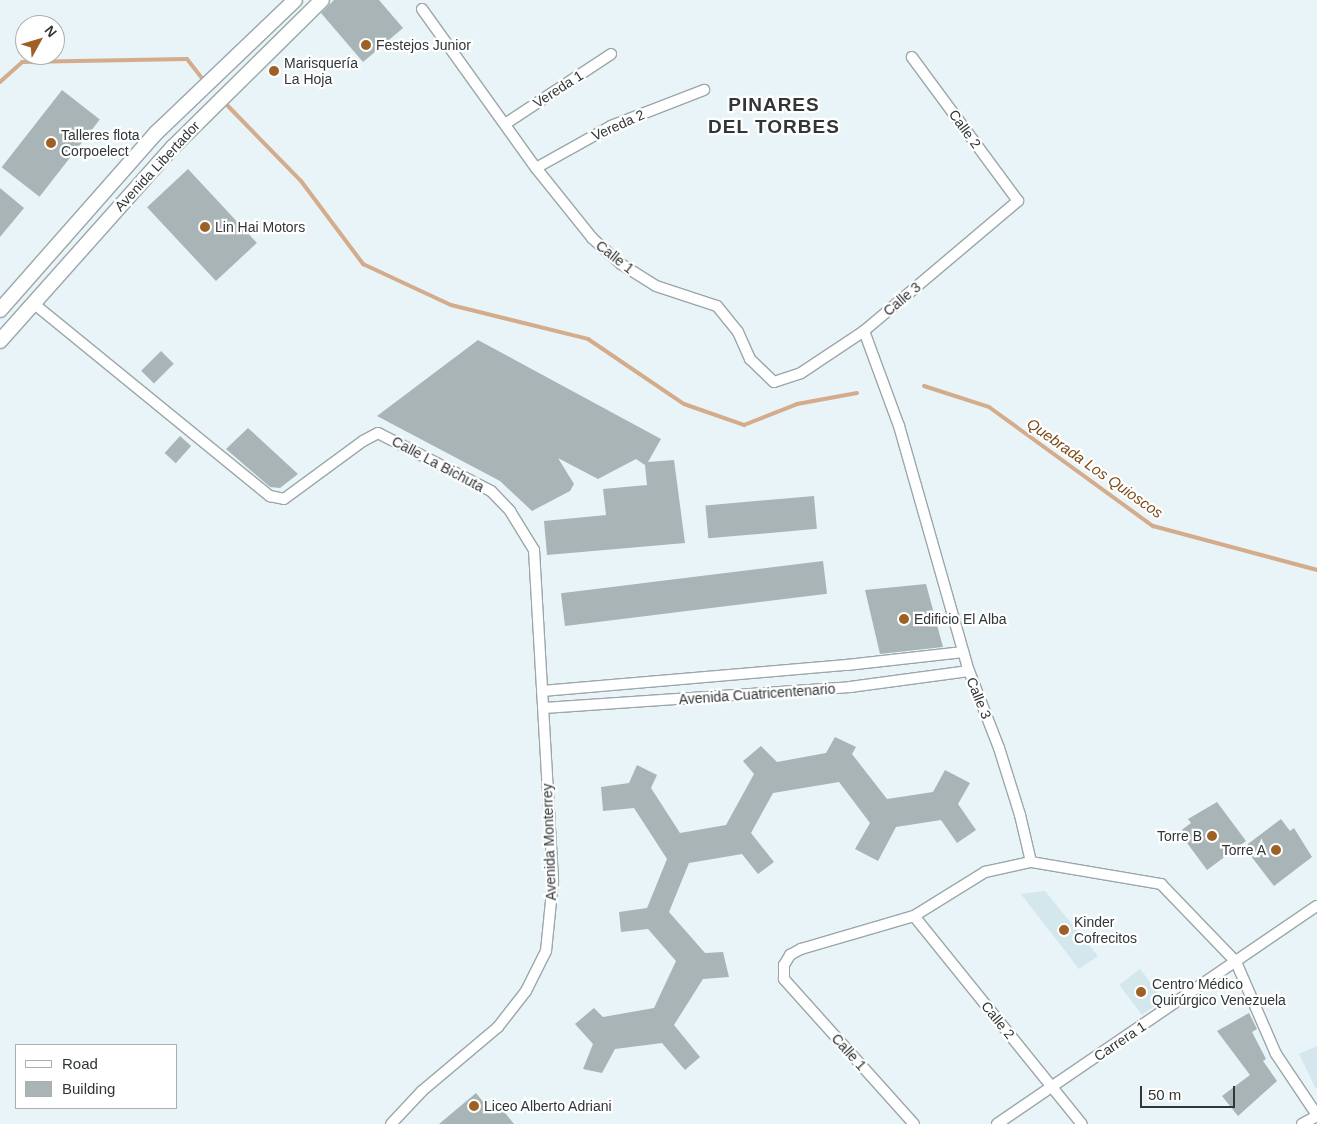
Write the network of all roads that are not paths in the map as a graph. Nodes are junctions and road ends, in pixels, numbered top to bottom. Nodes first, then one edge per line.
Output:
1 (295, 0) edge
2 (322, 0) edge
3 (422, 9) dead end
4 (611, 54) dead end
5 (912, 57) dead end
6 (704, 90) dead end
7 (505, 124) junction
8 (536, 168) junction
9 (1018, 201) joint
10 (33, 303) junction
11 (0, 310) edge
12 (864, 331) junction
13 (0, 341) edge
14 (963, 652) junction
15 (969, 672) junction
16 (542, 691) junction
17 (544, 708) junction
18 (1031, 862) junction
19 (1317, 906) edge
20 (914, 916) junction
21 (1236, 962) junction
22 (1051, 1087) junction
23 (1317, 1116) edge
24 (391, 1124) edge
25 (914, 1124) edge
26 (997, 1124) edge
27 (1082, 1124) edge
28 (1302, 1124) edge

1 - 11 main road, Avenida Libertador
2 - 10 main road, Avenida Libertador
3 - 7 street, Calle 1
4 - 7 street, Vereda 1
5 - 9 street, Calle 2
6 - 8 street, Vereda 2
7 - 8 street, Calle 1
8 - 12 street, Calle 1
9 - 12 street, Calle 3
10 - 13 main road, Avenida Libertador
10 - 16 street, Calle La Bichuta
12 - 14 street, Calle 3
14 - 15 street, Calle 3
14 - 16 street, Avenida Cuatricentenario
15 - 17 street, Avenida Cuatricentenario
15 - 18 street, Calle 3
16 - 17 street, Calle La Bichuta
17 - 24 street, Avenida Monterrey
18 - 20 street
18 - 21 street
19 - 21 street, Carrera 1
20 - 22 street, Calle 2
20 - 25 street, Calle 1
21 - 22 street, Carrera 1
21 - 23 street
22 - 26 street, Carrera 1
22 - 27 street, Calle 2
23 - 28 street

